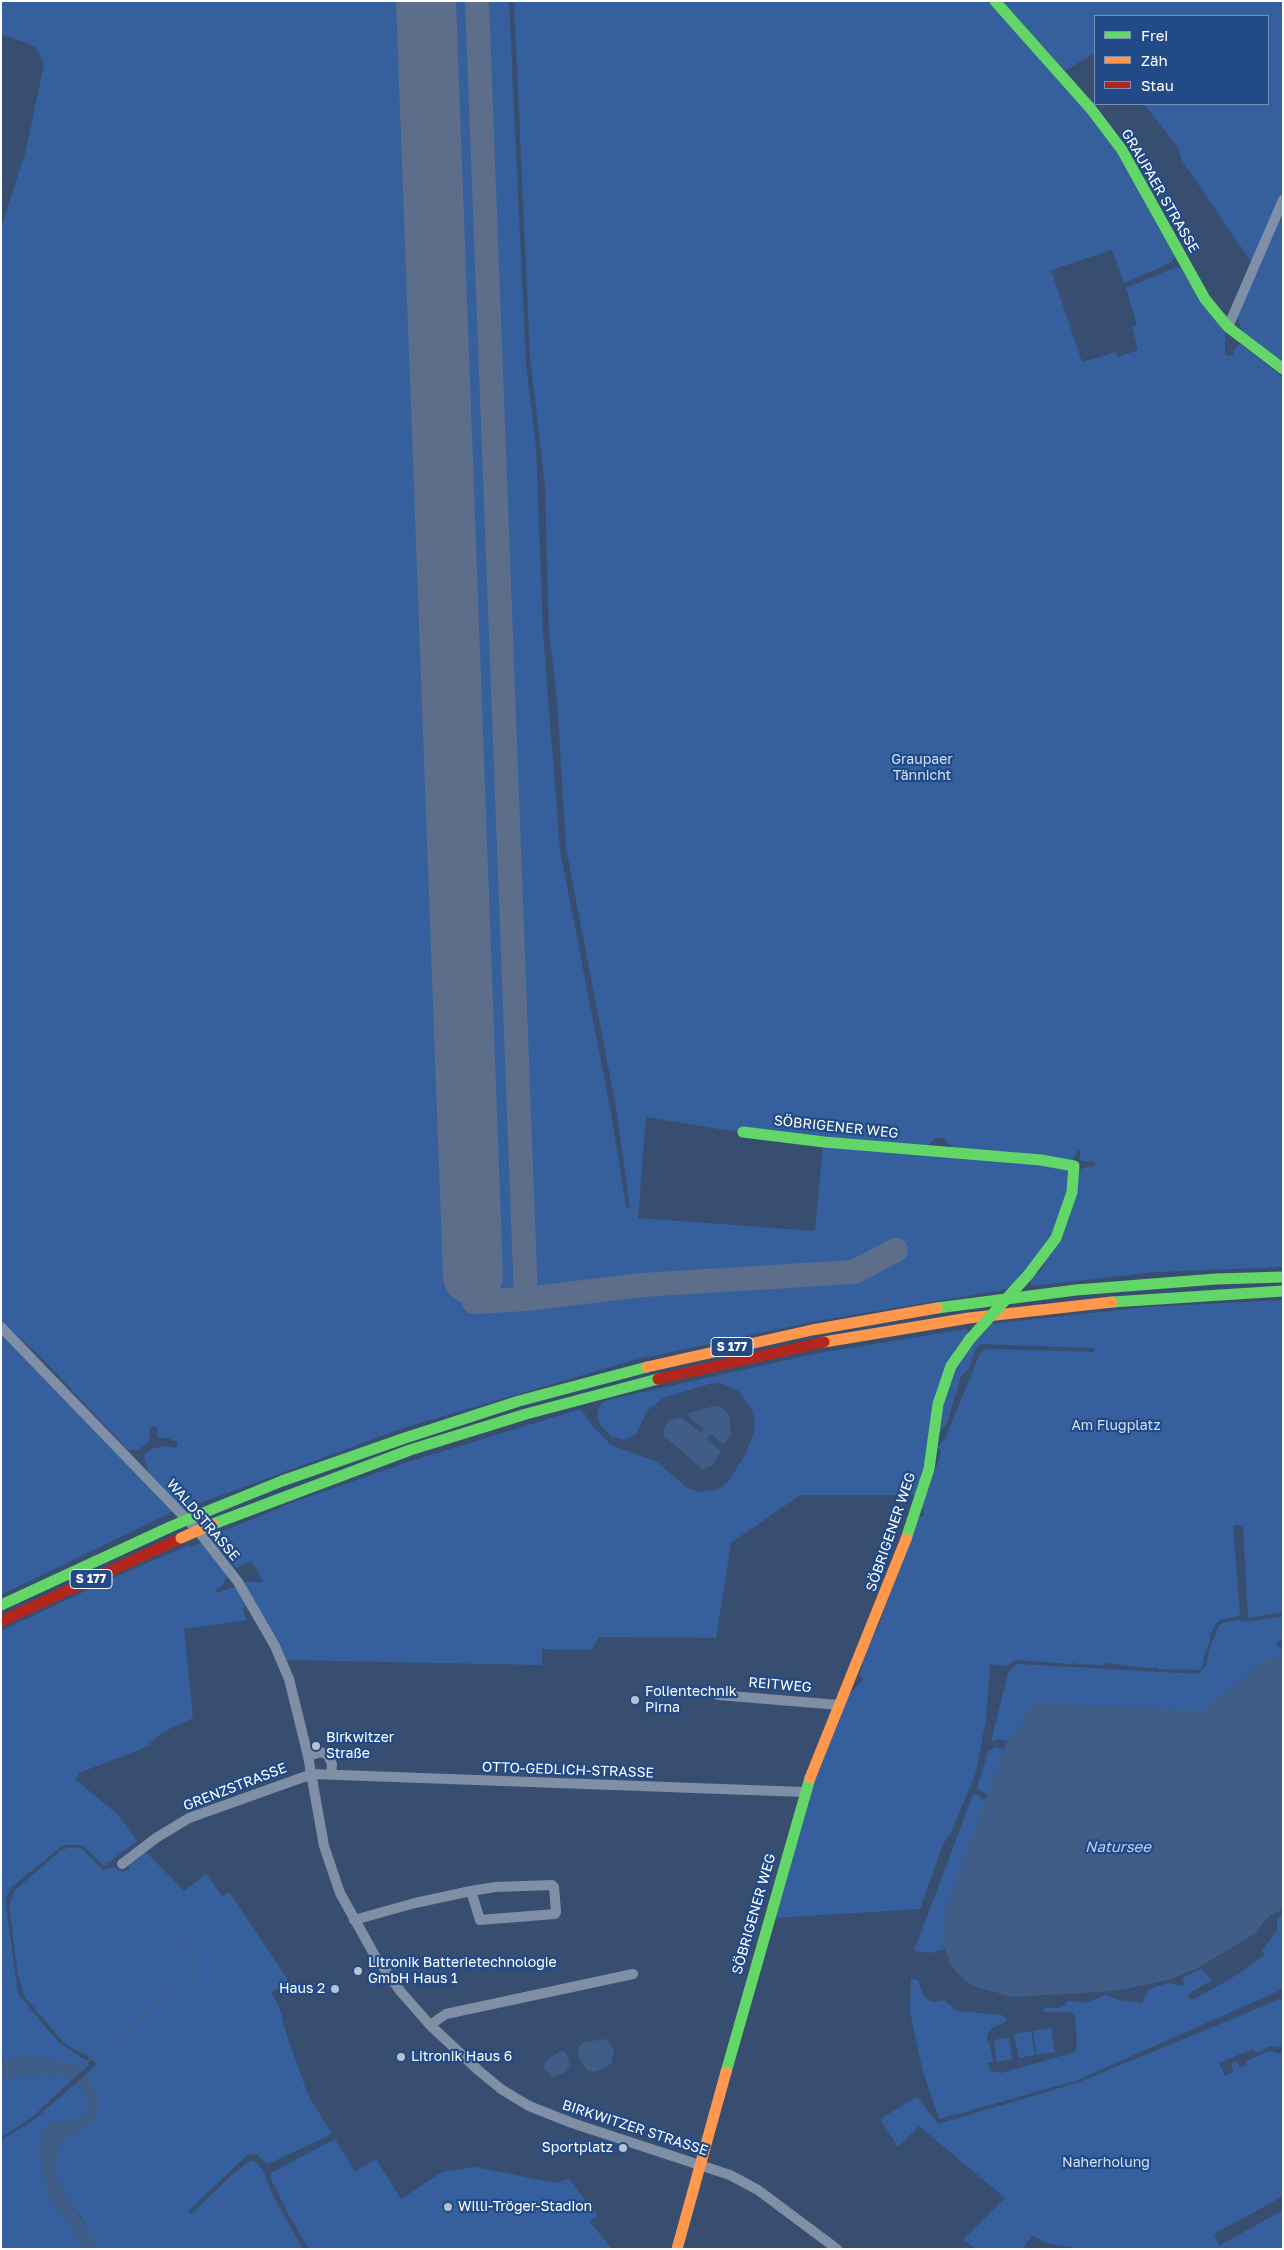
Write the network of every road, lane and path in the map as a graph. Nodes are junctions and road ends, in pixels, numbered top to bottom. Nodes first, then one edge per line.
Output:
1 (995, 1) edge
2 (1283, 200) edge
3 (1228, 327) junction
4 (1283, 369) edge
5 (743, 1132) dead end
6 (1283, 1277) edge
7 (1283, 1291) edge
8 (1, 1327) edge
9 (1, 1605) edge
10 (1, 1621) edge
11 (718, 1695) dead end
12 (839, 1705) junction
13 (308, 1756) junction
14 (312, 1774) junction
15 (331, 1775) junction
16 (804, 1792) junction
17 (122, 1864) dead end
18 (471, 1891) junction
19 (354, 1920) junction
20 (633, 1974) dead end
21 (430, 2025) junction
22 (701, 2166) junction
23 (676, 2249) edge
24 (837, 2249) edge

1 - 3 main road, GRAUPAER STRASSE
2 - 3 street
3 - 4 main road, GRAUPAER STRASSE
5 - 12 main road, SÖBRIGENER WEG, bridge
6 - 9 main road, S 177, bridge
7 - 10 main road, S 177, bridge
8 - 13 street, WALDSTRASSE
11 - 12 street, REITWEG
12 - 16 main road, SÖBRIGENER WEG
13 - 14 street, WALDSTRASSE
13 - 15 street
14 - 15 street, OTTO-GEDLICH-STRASSE
14 - 17 street, GRENZSTRASSE
14 - 19 street, BIRKWITZER STRASSE
15 - 16 street, OTTO-GEDLICH-STRASSE
16 - 22 main road, SÖBRIGENER WEG
18 - 18 street
18 - 19 street
19 - 21 street, BIRKWITZER STRASSE
20 - 21 street
21 - 22 street, BIRKWITZER STRASSE
22 - 23 main road, SÖBRIGENER WEG
22 - 24 street, BIRKWITZER STRASSE

